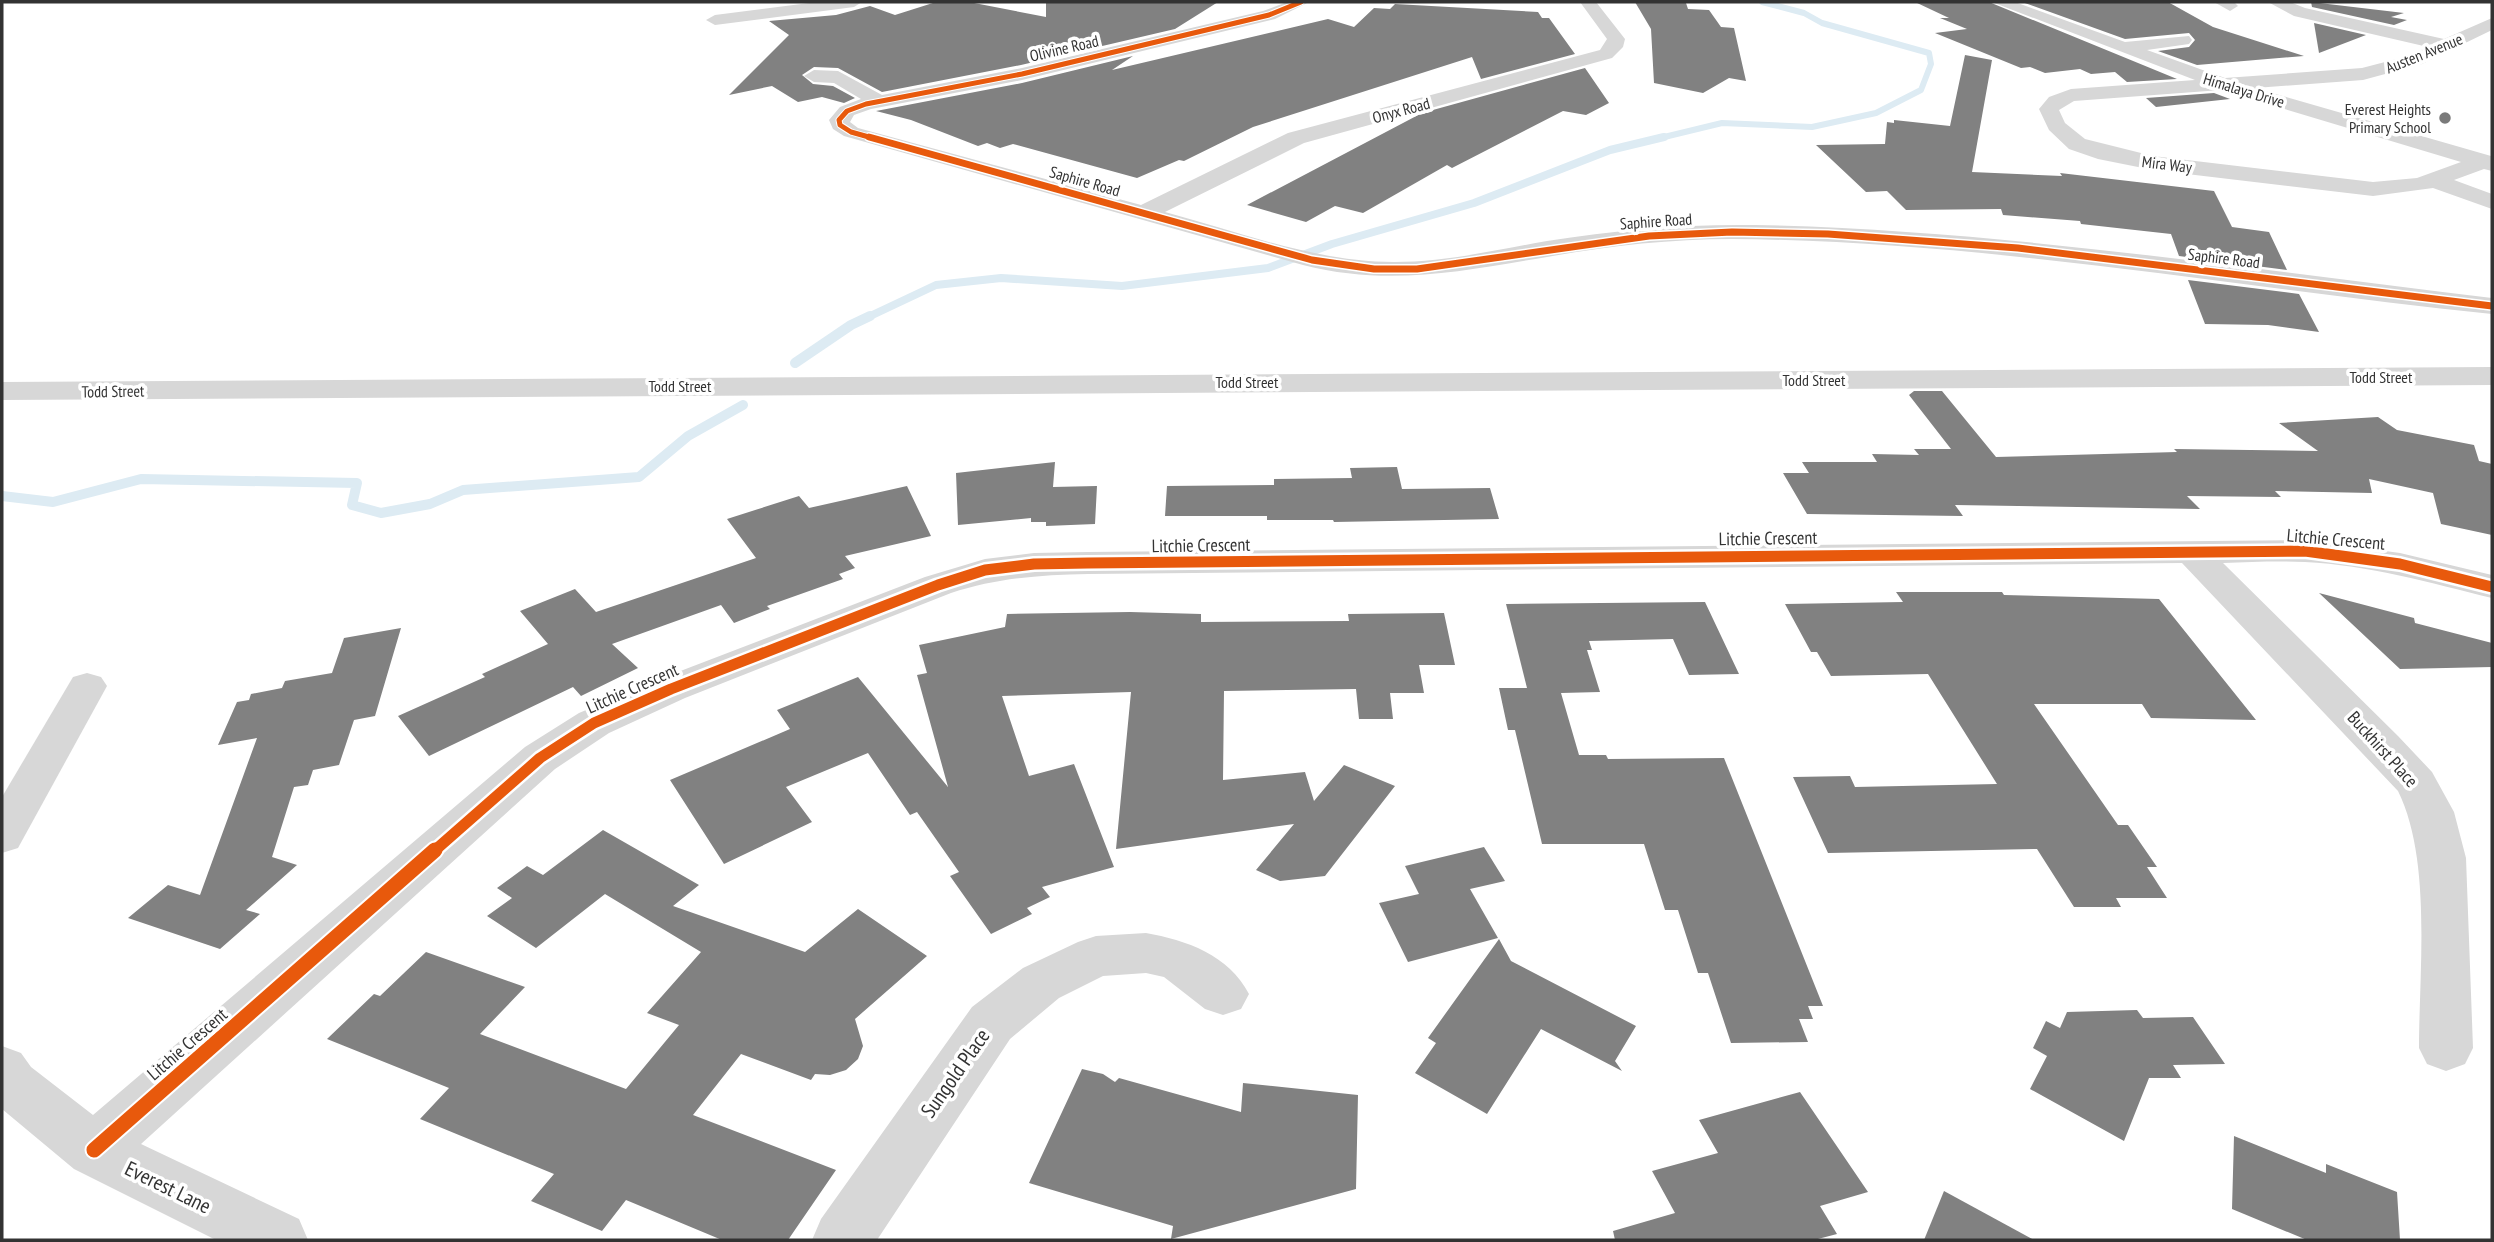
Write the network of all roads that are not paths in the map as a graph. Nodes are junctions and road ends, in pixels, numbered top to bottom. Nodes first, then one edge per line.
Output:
1 (854, 2) edge
2 (1301, 2) edge
3 (1588, 2) edge
4 (2000, 2) edge
5 (2276, 2) edge
6 (2062, 5) dead end
7 (2027, 12) junction
8 (715, 20) dead end
9 (2492, 23) edge
10 (2183, 40) dead end
11 (2445, 44) junction
12 (2120, 48) junction
13 (814, 76) dead end
14 (2228, 86) junction
15 (878, 101) junction
16 (840, 125) joint
17 (2487, 162) edge
18 (2434, 181) junction
19 (1143, 213) junction
20 (2490, 213) edge
21 (2492, 306) edge
22 (2492, 376) edge
23 (16, 392) edge
24 (2, 408) edge
25 (2191, 551) junction
26 (2492, 587) edge
27 (87, 685) dead end
28 (2, 836) edge
29 (1223, 994) dead end
30 (2446, 1048) dead end
31 (2, 1070) edge
32 (94, 1150) junction
33 (278, 1240) edge
34 (842, 1240) edge

1 - 8 street
2 - 15 street, Olivine Road
3 - 19 street, Onyx Road
4 - 7 street, Himalaya Drive
5 - 11 street
6 - 7 street
7 - 12 street, Himalaya Drive
9 - 11 street, Austen Avenue
10 - 12 street
11 - 14 street, Austen Avenue
12 - 14 street, Himalaya Drive
13 - 15 street
14 - 17 street, Himalaya Drive
14 - 18 street, Mira Way
15 - 16 street, Olivine Road
16 - 19 street, Saphire Road
17 - 18 street, Mira Way
18 - 20 street
19 - 21 street, Saphire Road
22 - 23 street, Todd Street
23 - 24 street
25 - 26 street, Litchie Crescent
25 - 30 street, Buckhirst Place
25 - 32 street, Litchie Crescent
27 - 28 street
29 - 34 street, Sungold Place
31 - 32 street, Everest Lane
32 - 33 street, Everest Lane

